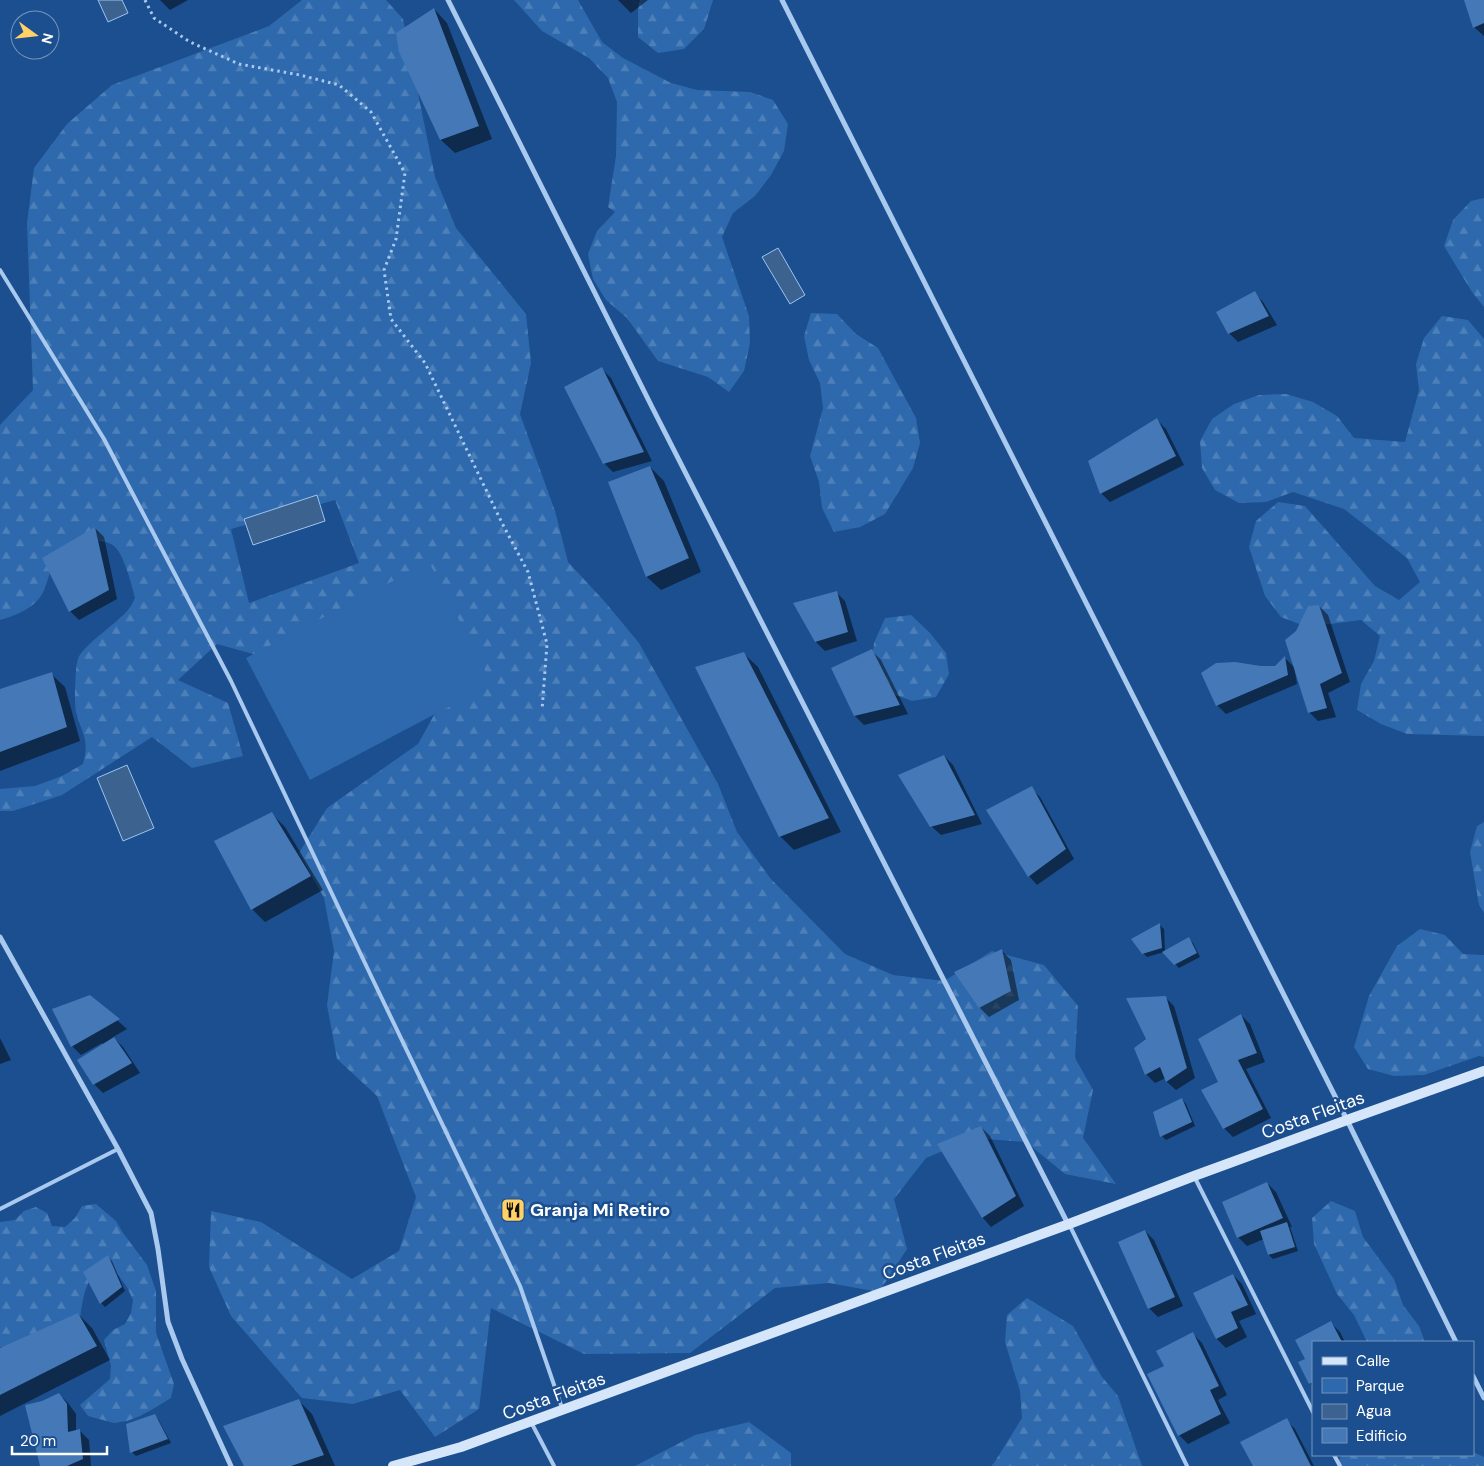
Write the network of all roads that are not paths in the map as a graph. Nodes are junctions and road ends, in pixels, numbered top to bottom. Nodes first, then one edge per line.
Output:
1 (448, 0) edge
2 (782, 0) edge
3 (0, 270) edge
4 (0, 937) edge
5 (1484, 1071) edge
6 (1347, 1120) junction
7 (118, 1149) junction
8 (1194, 1176) junction
9 (0, 1209) edge
10 (1069, 1224) junction
11 (1456, 1341) edge
12 (1474, 1378) edge
13 (1484, 1398) edge
14 (563, 1410) junction
15 (1312, 1410) edge
16 (531, 1422) junction
17 (232, 1466) edge
18 (393, 1466) edge
19 (554, 1466) edge
20 (1188, 1466) edge

1 - 10 street
2 - 6 street
3 - 14 lane
4 - 7 street
5 - 6 main road, Costa Fleitas
6 - 8 main road, Costa Fleitas
6 - 11 street
7 - 9 lane
7 - 17 street
8 - 10 main road, Costa Fleitas
8 - 15 lane
10 - 14 main road, Costa Fleitas
10 - 20 lane
12 - 13 street
14 - 16 main road, Costa Fleitas
16 - 18 main road, Costa Fleitas
16 - 19 lane

